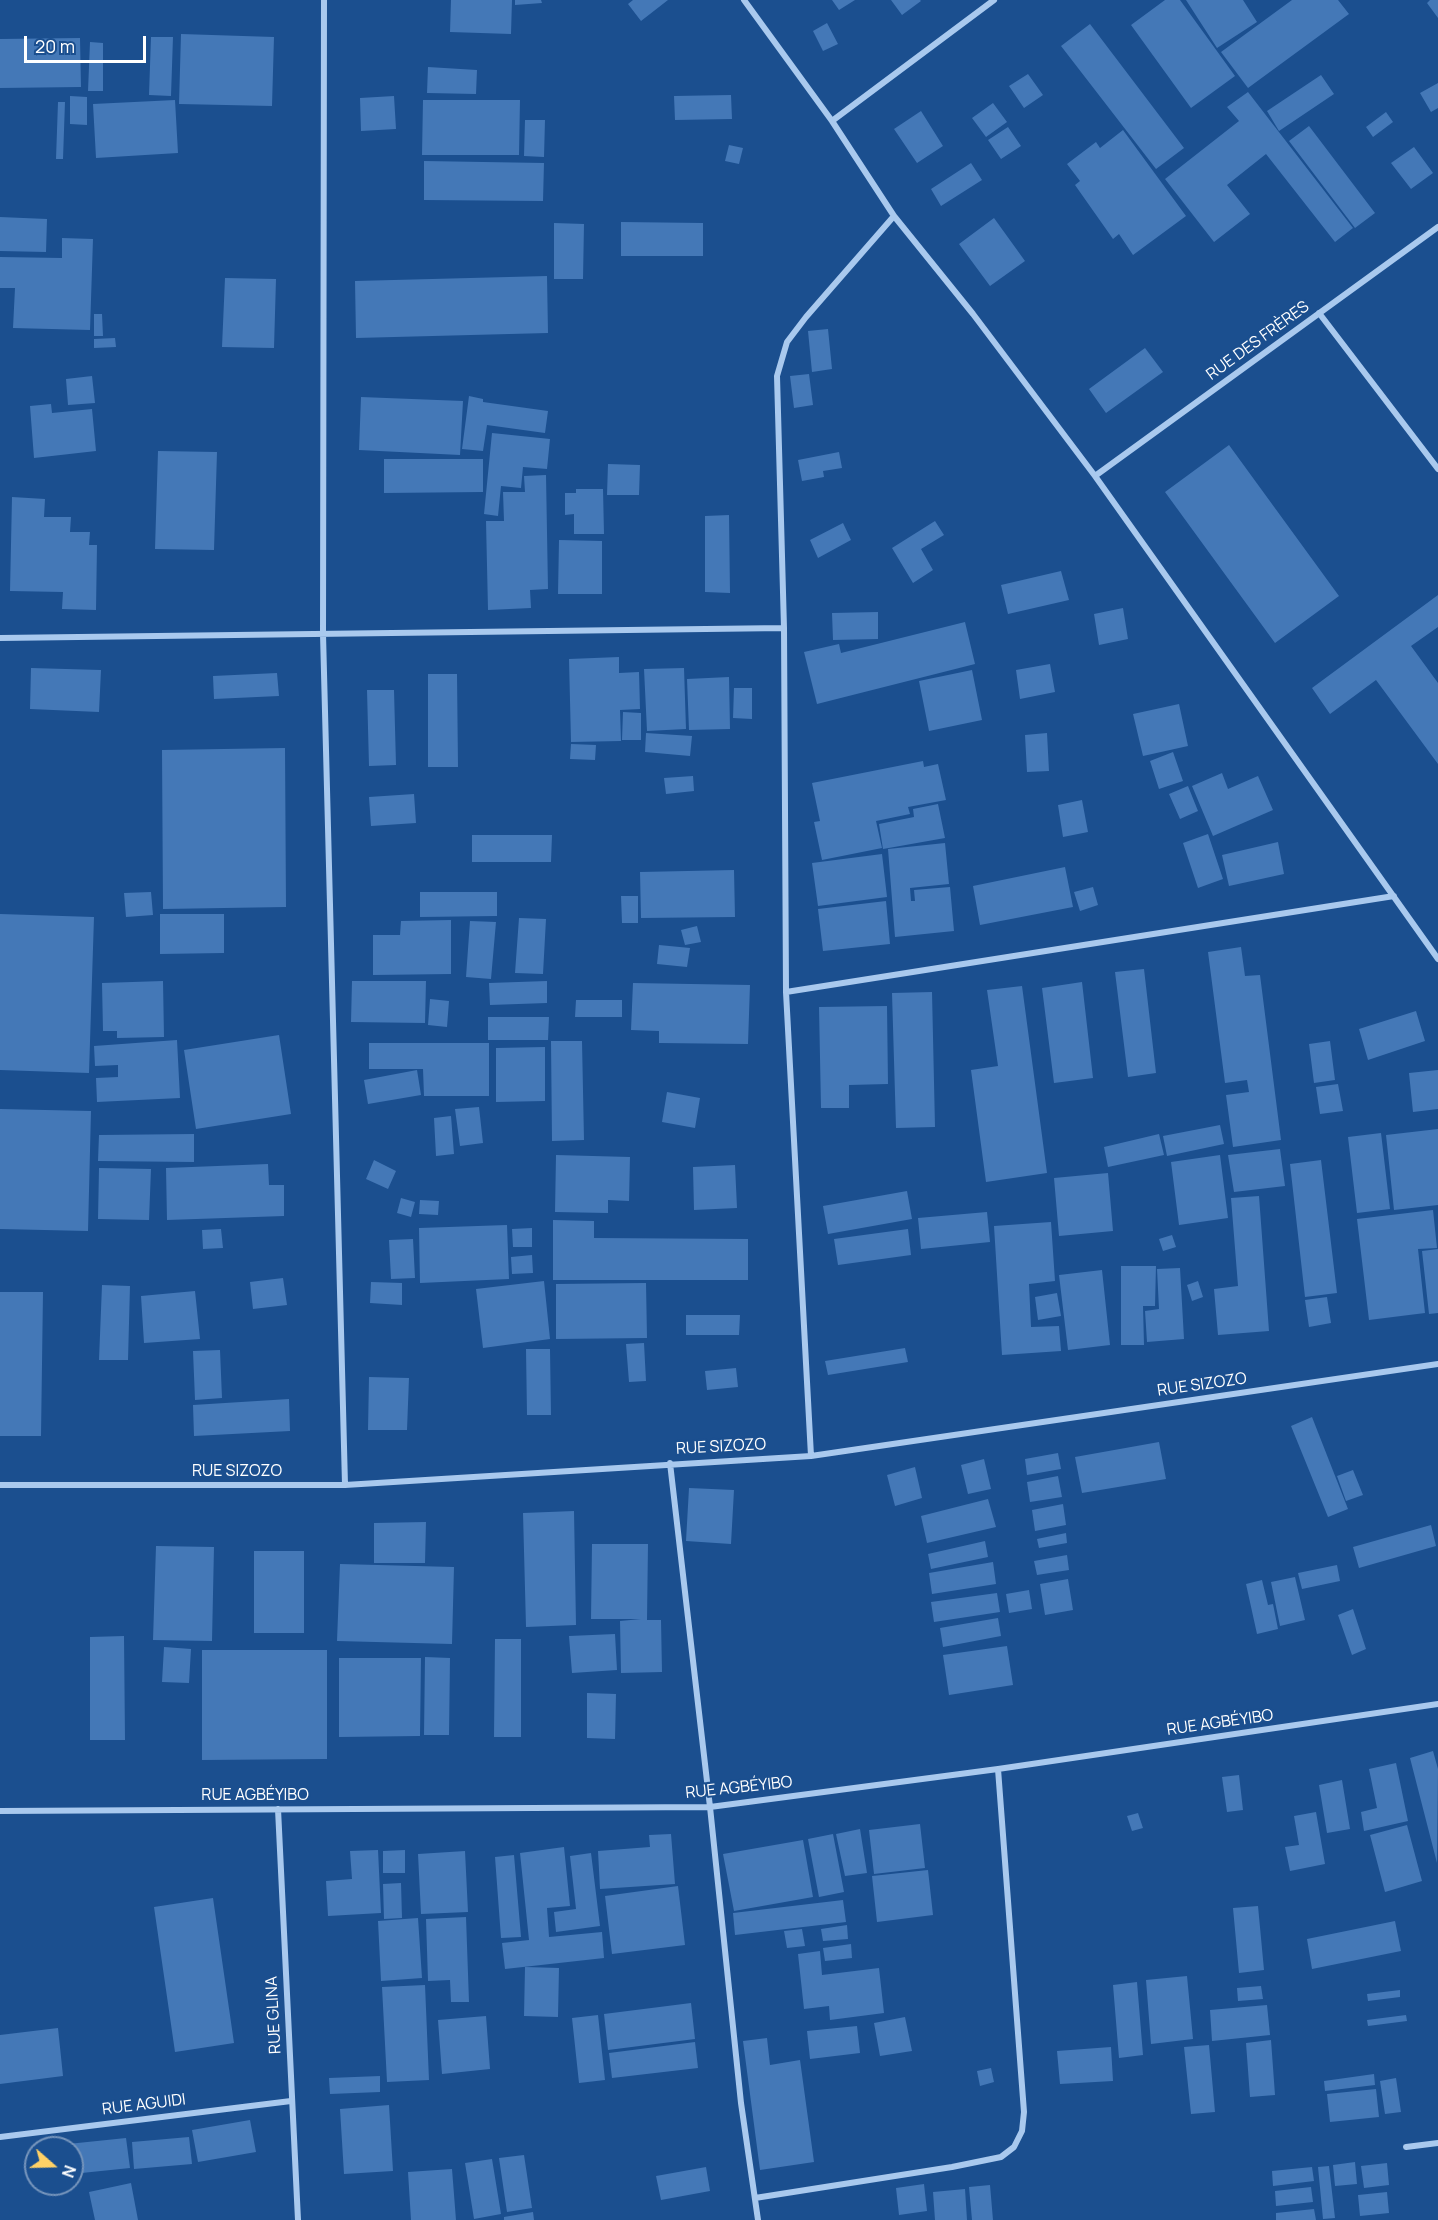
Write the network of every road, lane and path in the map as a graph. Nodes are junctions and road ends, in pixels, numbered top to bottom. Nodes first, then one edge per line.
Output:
1 (324, 0) edge
2 (744, 0) edge
3 (994, 0) edge
4 (832, 122) junction
5 (894, 216) junction
6 (1438, 227) edge
7 (1319, 313) junction
8 (1438, 469) edge
9 (1095, 476) junction
10 (784, 628) junction
11 (323, 634) junction
12 (0, 638) edge
13 (1394, 896) junction
14 (1438, 959) edge
15 (786, 992) junction
16 (1438, 1364) edge
17 (811, 1456) junction
18 (670, 1463) junction
19 (0, 1485) edge
20 (345, 1485) junction
21 (1438, 1704) edge
22 (998, 1769) junction
23 (710, 1807) junction
24 (278, 1809) junction
25 (0, 1811) edge
26 (291, 2101) junction
27 (0, 2137) edge
28 (1438, 2144) edge
29 (1406, 2147) dead end
30 (755, 2198) junction
31 (298, 2220) edge
32 (758, 2220) edge

1 - 11 street
2 - 4 street
3 - 4 street
4 - 5 street
5 - 9 street
5 - 10 street
6 - 7 street, RUE DES FRÈRES
7 - 8 street
7 - 9 street, RUE DES FRÈRES
9 - 13 street
10 - 11 street
10 - 15 street
11 - 12 street
11 - 20 street
13 - 14 street
13 - 15 street
15 - 17 street
16 - 17 street, RUE SIZOZO
17 - 18 street, RUE SIZOZO
18 - 20 street, RUE SIZOZO
18 - 23 street
19 - 20 street, RUE SIZOZO
21 - 22 street, RUE AGBÉYIBO
22 - 23 street, RUE AGBÉYIBO
22 - 30 street
23 - 24 street, RUE AGBÉYIBO
23 - 30 street
24 - 25 street, RUE AGBÉYIBO
24 - 26 street, RUE GLINA
26 - 27 street, RUE AGUIDI
26 - 31 street, RUE GLINA
28 - 29 street
30 - 32 street

